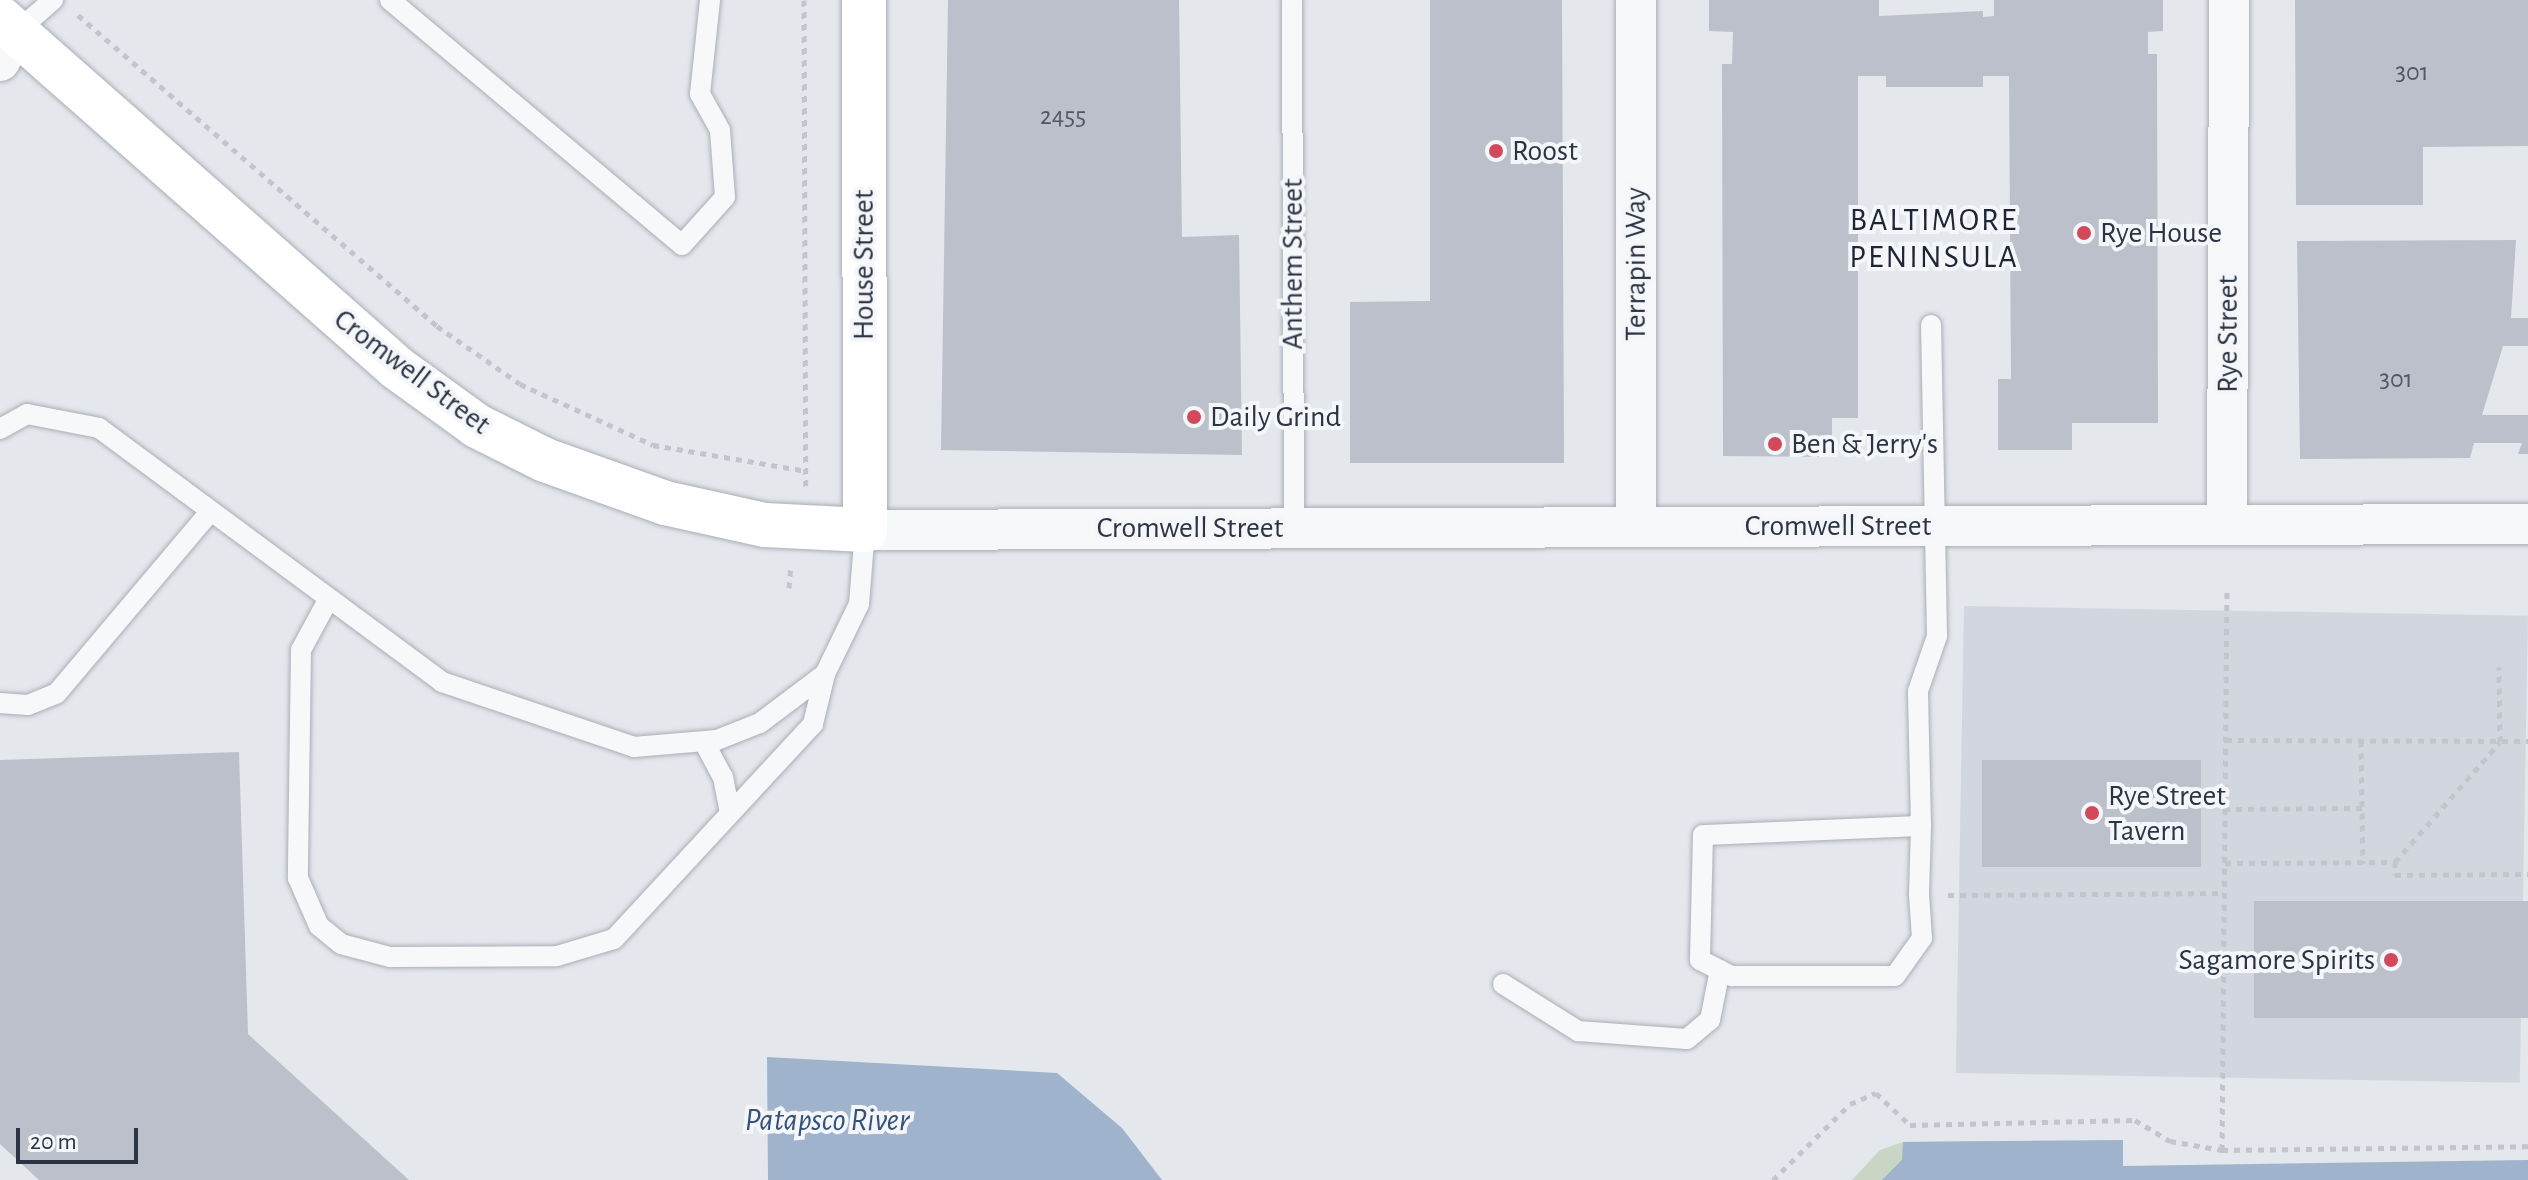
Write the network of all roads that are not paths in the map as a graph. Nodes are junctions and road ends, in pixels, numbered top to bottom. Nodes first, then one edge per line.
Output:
1 (53, 0) edge
2 (390, 0) edge
3 (710, 0) edge
4 (864, 0) edge
5 (1292, 0) edge
6 (1636, 0) edge
7 (2229, 0) edge
8 (3, 37) edge
9 (1931, 325) dead end
10 (0, 429) edge
11 (211, 511) junction
12 (2227, 523) junction
13 (2528, 524) edge
14 (1936, 525) junction
15 (1294, 527) junction
16 (1636, 527) junction
17 (865, 530) junction
18 (328, 600) junction
19 (825, 674) junction
20 (0, 703) edge
21 (704, 742) junction
22 (730, 813) junction
23 (1921, 826) junction
24 (1720, 970) junction
25 (1503, 984) dead end

1 - 8 lane
2 - 3 lane
4 - 17 street, House Street
5 - 15 lane, Anthem Street
6 - 16 street, Terrapin Way
7 - 12 street, Rye Street
8 - 17 street, Cromwell Street
9 - 14 lane
10 - 11 lane
11 - 18 lane
11 - 20 lane
12 - 13 street, Cromwell Street
12 - 14 street, Cromwell Street
14 - 16 street, Cromwell Street
14 - 23 lane
15 - 16 street, Cromwell Street
15 - 17 street, Cromwell Street
17 - 19 lane
18 - 21 lane
18 - 22 lane
19 - 21 lane
19 - 22 lane
21 - 22 lane
23 - 24 lane
23 - 24 lane
24 - 25 lane

